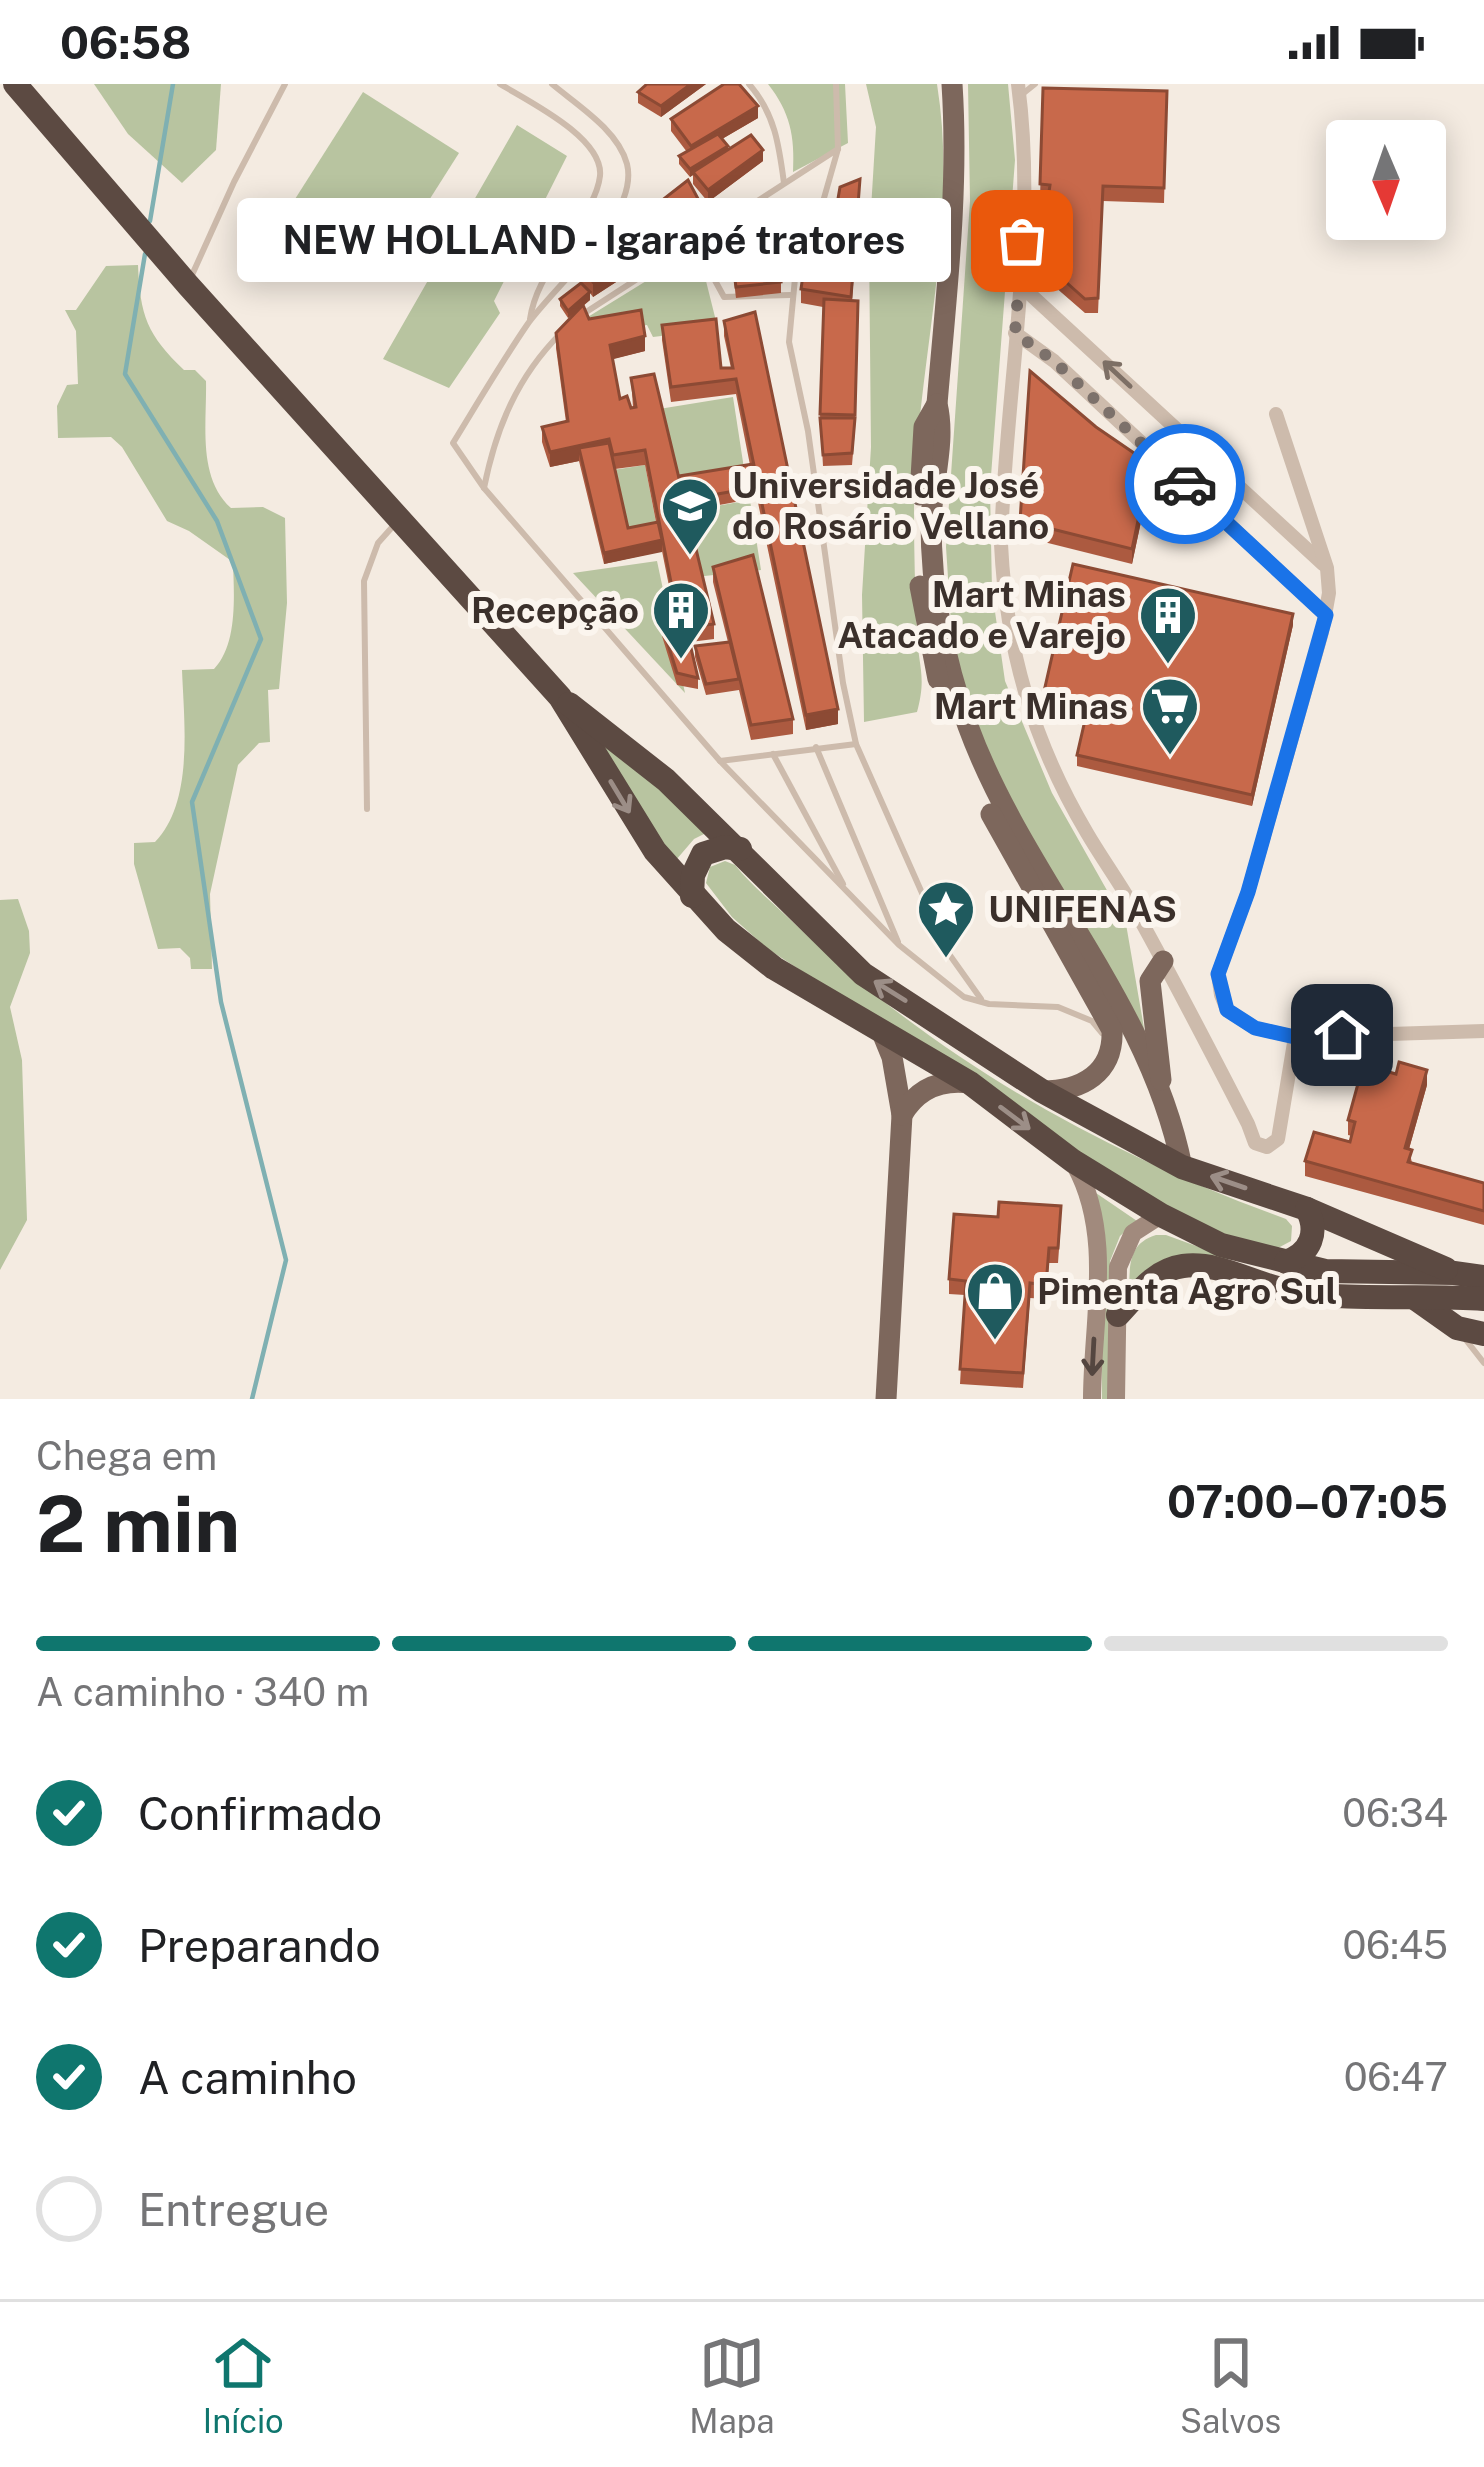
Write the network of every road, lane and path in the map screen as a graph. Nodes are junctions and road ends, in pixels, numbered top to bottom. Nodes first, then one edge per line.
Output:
1 (15, 84) edge
2 (285, 84) edge
3 (500, 84) edge
4 (552, 84) edge
5 (749, 84) edge
6 (836, 84) edge
7 (952, 84) edge
8 (1035, 84) edge
9 (1019, 90) edge
10 (838, 149) junction
11 (784, 183) junction
12 (705, 233) junction
13 (1019, 284) junction
14 (188, 285) junction
15 (791, 295) junction
16 (529, 322) junction
17 (1015, 333) junction
18 (937, 404) junction
19 (1276, 414) dead end
20 (484, 488) junction
21 (403, 518) junction
22 (1327, 568) junction
23 (1326, 615) junction
24 (560, 697) junction
25 (856, 745) junction
26 (816, 747) junction
27 (773, 754) junction
28 (721, 760) junction
29 (367, 809) dead end
30 (740, 849) junction
31 (848, 892) junction
32 (692, 896) junction
33 (899, 945) junction
34 (1163, 961) junction
35 (981, 999) junction
36 (881, 1030) junction
37 (1484, 1031) edge
38 (1295, 1037) junction
39 (1113, 1045) junction
40 (970, 1083) junction
41 (1042, 1091) junction
42 (1163, 1093) junction
43 (902, 1115) junction
44 (1073, 1161) junction
45 (1182, 1167) junction
46 (1307, 1209) junction
47 (1161, 1215) junction
48 (1286, 1262) junction
49 (1353, 1273) junction
50 (1454, 1273) junction
51 (1484, 1277) edge
52 (1385, 1297) junction
53 (1484, 1298) edge
54 (1416, 1299) junction
55 (1118, 1315) junction
56 (1456, 1328) junction
57 (1484, 1334) edge
58 (1484, 1363) edge
59 (886, 1399) edge
60 (1092, 1399) edge
61 (1116, 1399) edge

1 - 14 highway
2 - 14 lane
3 - 16 lane
4 - 16 lane
5 - 11 lane
6 - 10 lane
7 - 18 main road
8 - 9 lane
9 - 13 street
10 - 11 lane
10 - 15 lane
11 - 12 lane
12 - 15 lane
12 - 20 lane
13 - 17 street
22 -> 13 street
14 - 21 highway
15 - 25 lane
16 - 20 lane
17 - 23 street
17 - 34 street
18 - 39 main road
18 - 42 main road
19 - 22 street
20 - 28 lane
21 - 24 highway
21 - 29 lane
22 - 23 street
23 - 38 street
24 - 30 highway
24 -> 32 highway
25 - 26 lane
25 - 35 lane
26 - 27 lane
26 - 33 lane
27 - 28 lane
27 - 31 lane
28 - 31 lane
30 - 32 highway
41 -> 30 highway
31 - 33 lane
32 - 36 highway
33 - 35 lane
34 - 38 street
34 - 42 main road
35 - 39 lane
36 - 40 highway
36 - 43 main road
37 - 38 street
39 - 41 main road
40 - 43 main road
40 -> 44 highway
41 - 45 highway
42 - 45 main road
43 - 59 main road
44 - 47 highway
44 -> 60 main road
46 -> 45 highway
46 - 48 highway
46 - 50 highway
47 - 48 highway
47 - 55 main road
48 - 49 highway
49 - 50 highway
49 - 52 highway
50 - 51 highway
52 - 54 highway
52 - 55 highway
53 - 54 highway
54 - 56 highway
55 - 61 main road
56 - 57 highway
56 - 58 lane

